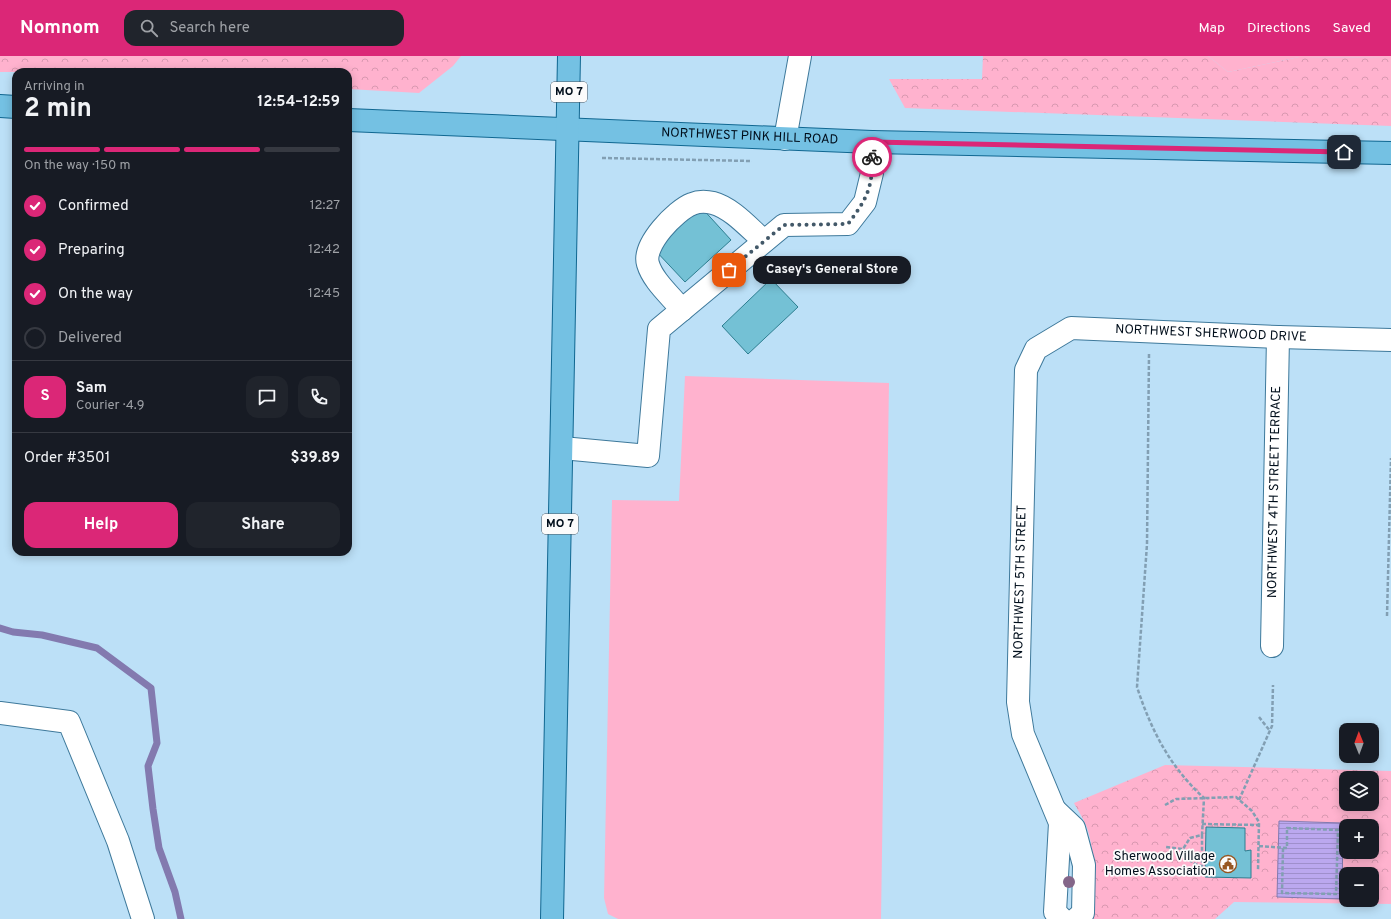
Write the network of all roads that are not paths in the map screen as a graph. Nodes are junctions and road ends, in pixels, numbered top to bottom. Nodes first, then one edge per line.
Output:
1 (569, 56) edge
2 (800, 56) edge
3 (0, 106) edge
4 (12, 107) edge
5 (352, 120) edge
6 (568, 129) junction
7 (785, 139) junction
8 (872, 142) junction
9 (1391, 153) edge
10 (764, 241) junction
11 (682, 310) junction
12 (1278, 337) junction
13 (1391, 340) edge
14 (1036, 349) joint
15 (562, 448) junction
16 (1272, 646) dead end
17 (0, 713) edge
18 (1056, 811) junction
19 (143, 919) edge
20 (552, 919) edge
21 (1062, 919) edge
22 (1076, 919) edge

1 - 6 main road, MO 7
2 - 7 street
3 - 4 main road
5 - 6 main road, NORTHWEST PINK HILL ROAD
6 - 7 main road, NORTHWEST PINK HILL ROAD
6 - 15 main road, MO 7
7 - 8 main road, NORTHWEST PINK HILL ROAD
8 - 9 main road, NORTHWEST PINK HILL ROAD
8 - 10 street
10 - 11 street
10 - 11 street
11 - 15 street
12 - 13 street, NORTHWEST SHERWOOD DRIVE
12 - 14 street, NORTHWEST SHERWOOD DRIVE
12 - 16 street, NORTHWEST 4TH STREET TERRACE
14 - 18 street, NORTHWEST 5TH STREET
15 - 20 main road, MO 7
17 - 19 street
18 - 21 street, NORTHWEST 5TH STREET
18 - 22 street, NORTHWEST 5TH STREET

